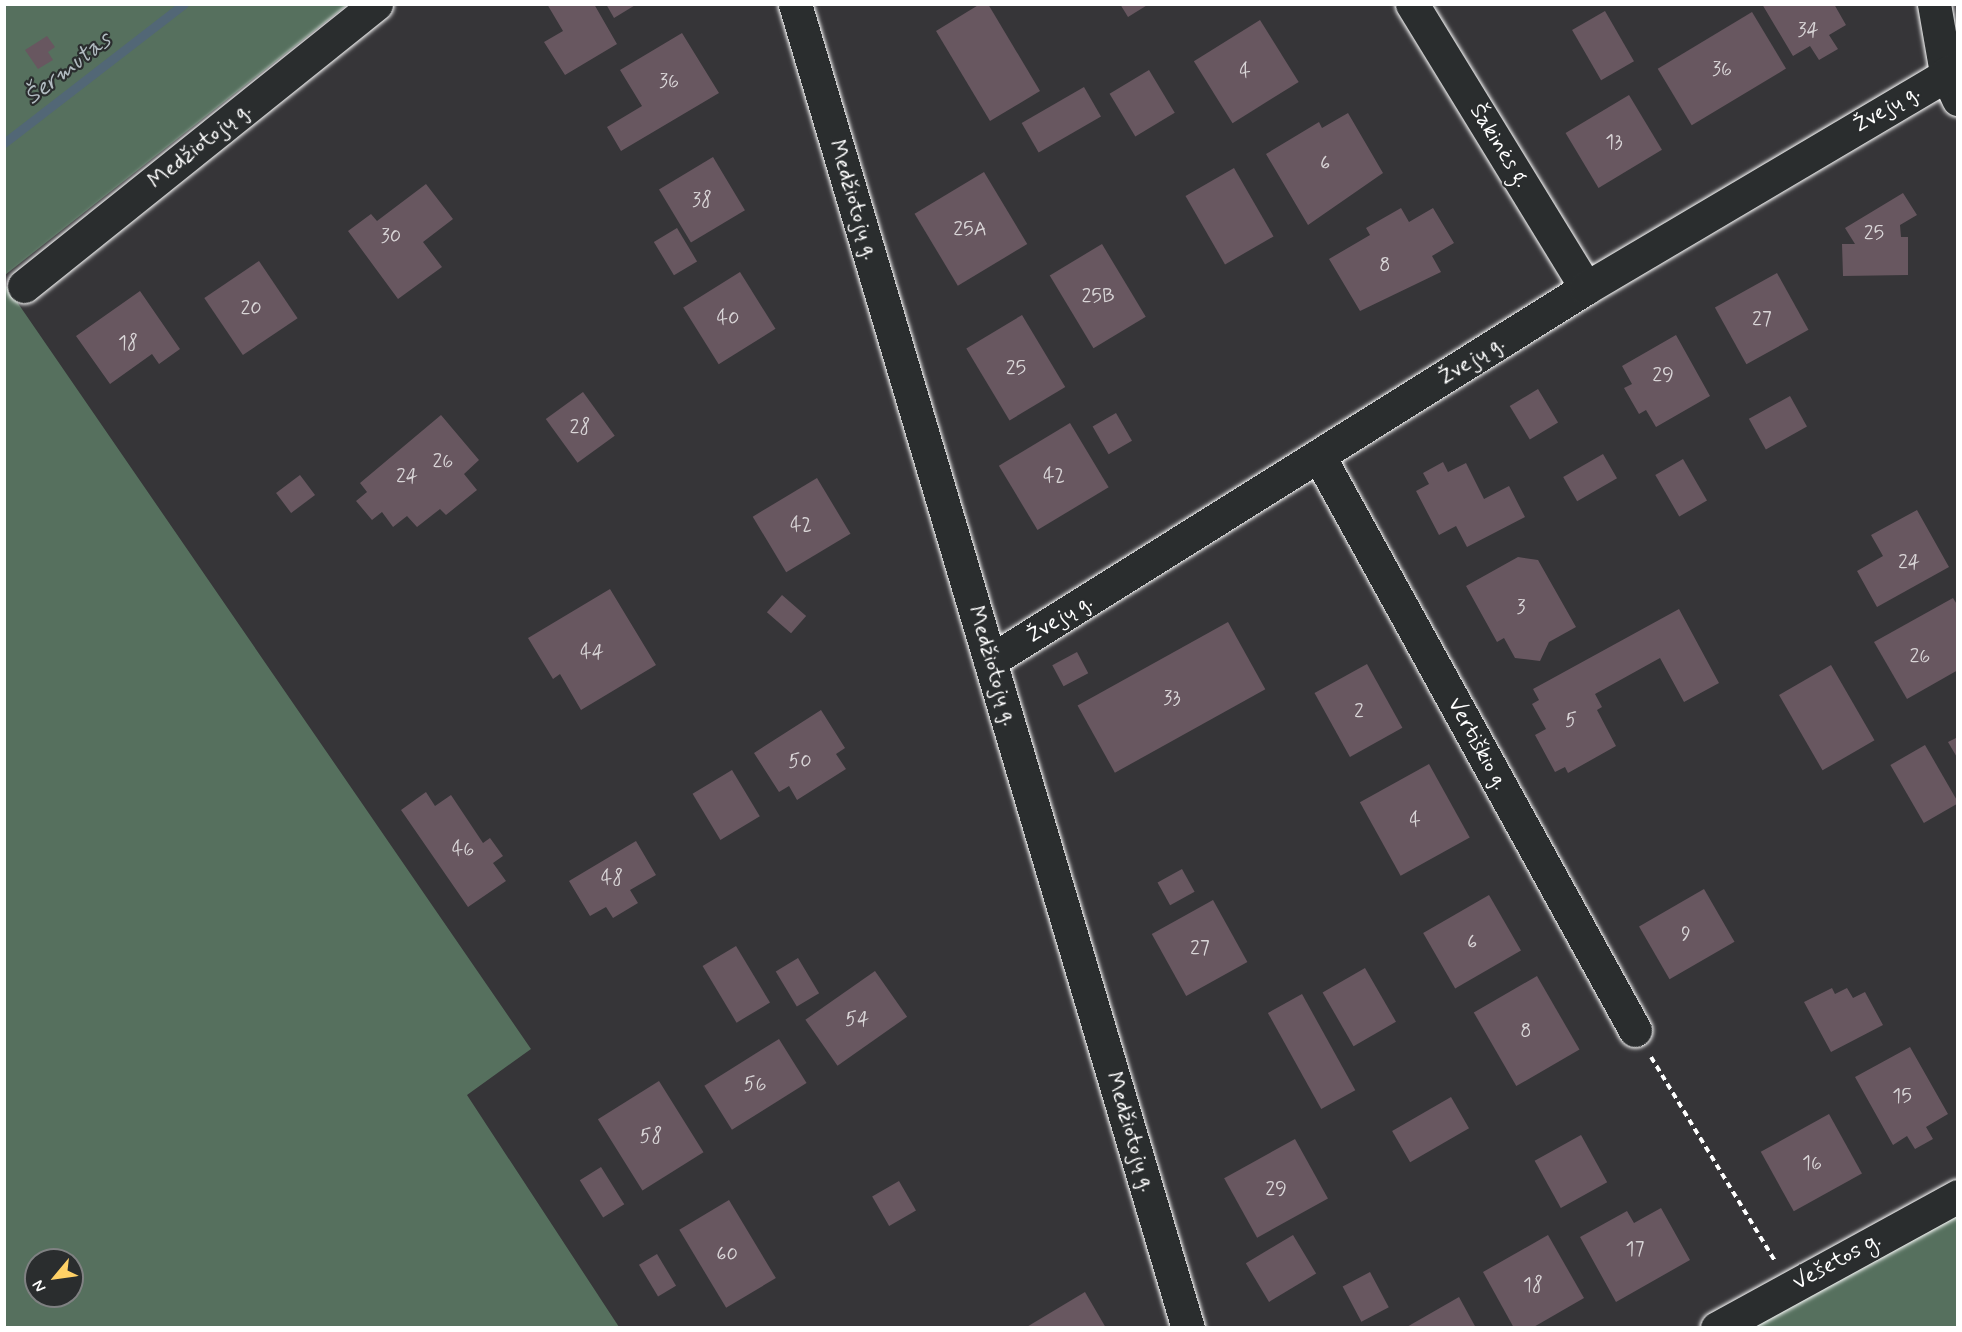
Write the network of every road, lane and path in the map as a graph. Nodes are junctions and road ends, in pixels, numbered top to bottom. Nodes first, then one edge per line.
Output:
1 (376, 4) edge
2 (795, 4) edge
3 (1412, 4) edge
4 (1934, 4) edge
5 (1954, 80) edge
6 (24, 286) dead end
7 (1586, 288) junction
8 (1320, 458) junction
9 (990, 662) junction
10 (1635, 1030) joint
11 (1958, 1196) edge
12 (1791, 1287) junction
13 (1188, 1328) edge
14 (1717, 1328) edge

1 - 6 street, Medžiotojų g.
2 - 9 street, Medžiotojų g.
3 - 7 street, Šakinės g.
4 - 5 street
5 - 7 street, Žvejų g.
7 - 8 street, Žvejų g.
8 - 9 street, Žvejų g.
8 - 10 street, Vertiškio g.
9 - 13 street, Medžiotojų g.
10 - 12 path
11 - 12 street, Vešetos g.
12 - 14 street, Vešetos g.

